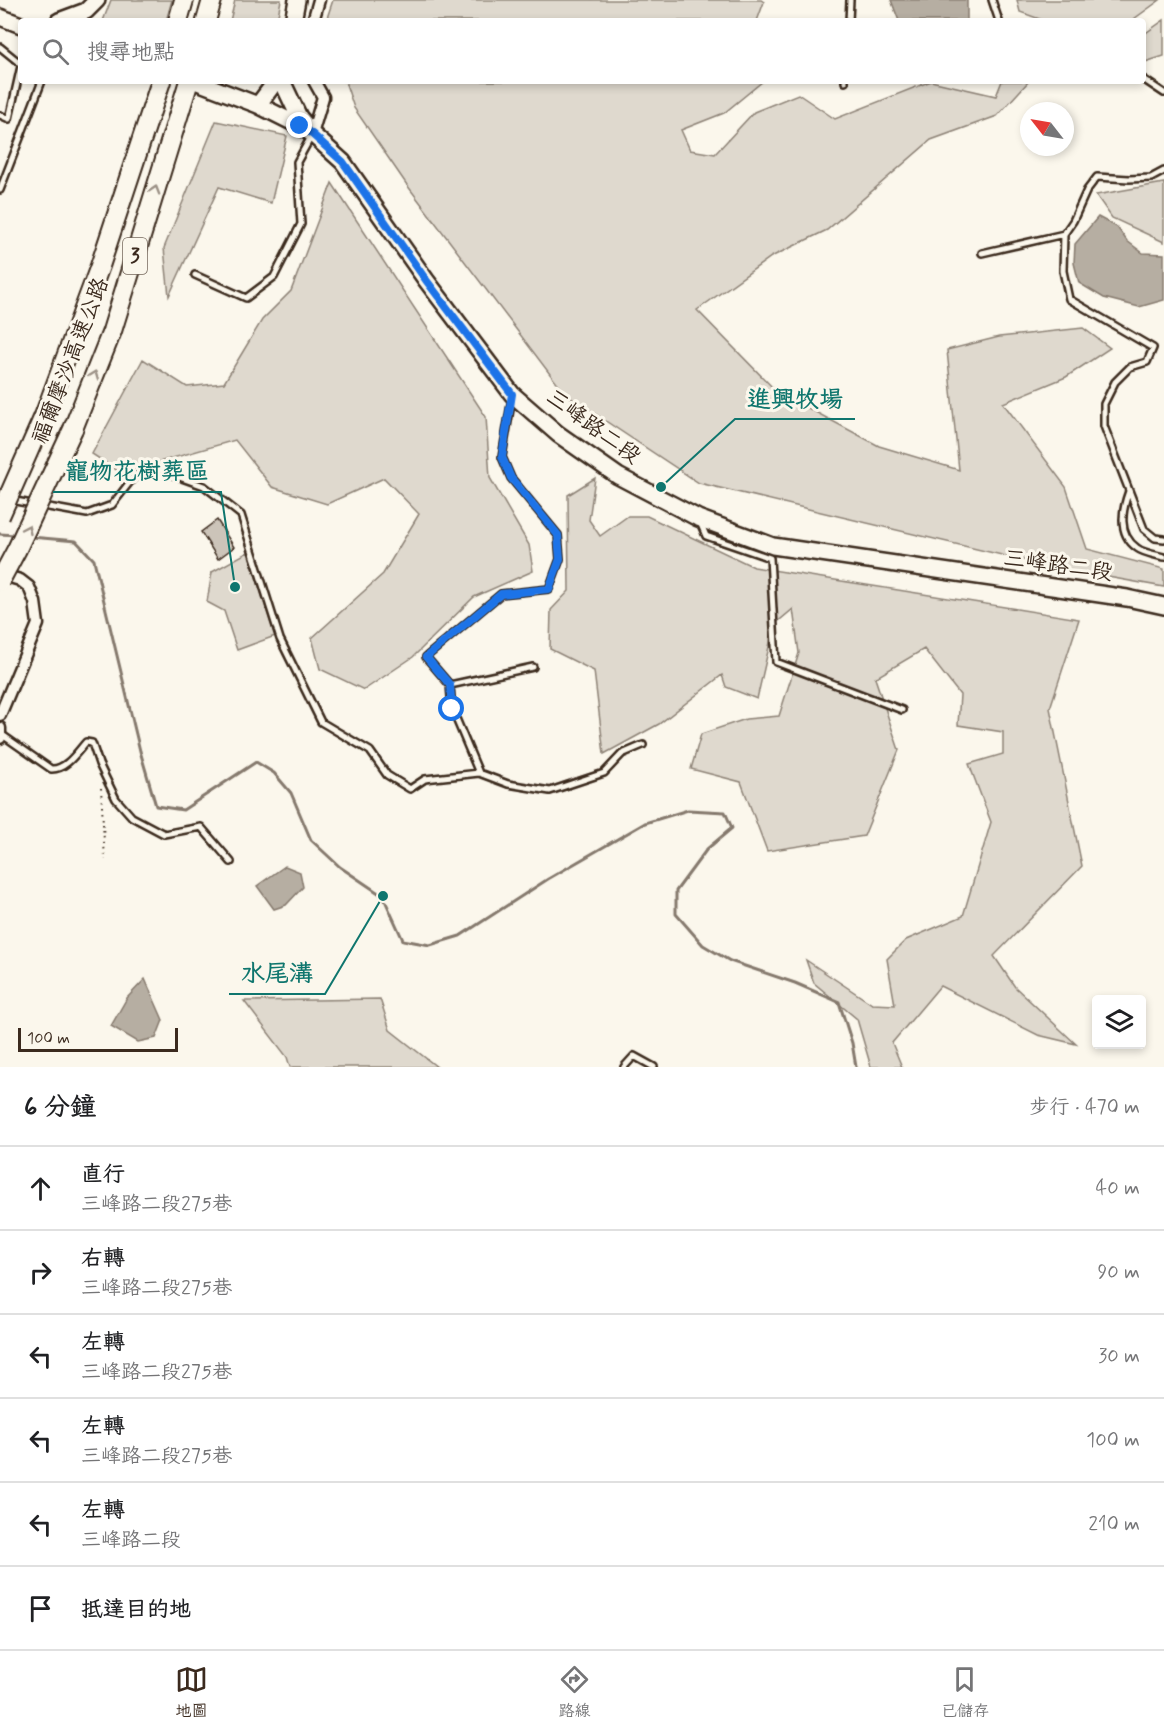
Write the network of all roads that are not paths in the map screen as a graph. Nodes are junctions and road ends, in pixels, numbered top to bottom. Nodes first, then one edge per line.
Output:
1 (98, 0) edge
2 (184, 0) edge
3 (212, 0) edge
4 (297, 0) edge
5 (319, 0) edge
6 (850, 0) edge
7 (992, 0) edge
8 (0, 17) edge
9 (67, 18) edge
10 (92, 18) edge
11 (179, 18) edge
12 (207, 18) edge
13 (293, 18) edge
14 (314, 18) edge
15 (849, 18) edge
16 (998, 18) edge
17 (18, 24) edge
18 (0, 47) edge
19 (18, 62) edge
20 (18, 78) edge
21 (1146, 81) edge
22 (41, 84) edge
23 (159, 84) edge
24 (188, 84) edge
25 (203, 84) edge
26 (272, 84) edge
27 (283, 84) edge
28 (316, 84) edge
29 (1164, 93) edge
30 (251, 102) junction
31 (0, 115) edge
32 (312, 134) junction
33 (1164, 171) edge
34 (0, 189) edge
35 (1064, 234) junction
36 (982, 253) dead end
37 (195, 275) dead end
38 (512, 394) junction
39 (1129, 492) junction
40 (0, 498) edge
41 (0, 516) edge
42 (698, 518) junction
43 (1164, 539) edge
44 (1164, 557) edge
45 (0, 574) edge
46 (0, 581) edge
47 (1164, 606) edge
48 (533, 667) dead end
49 (450, 685) junction
50 (902, 710) dead end
51 (0, 715) edge
52 (0, 733) edge
53 (643, 745) dead end
54 (479, 773) junction
55 (231, 862) dead end
56 (624, 1067) edge
57 (654, 1067) edge

1 - 9 street
1 - 10 street
2 - 11 highway
3 - 12 highway
4 - 13 street
5 - 14 street
6 - 15 lane
7 - 16 lane
8 - 17 street
18 - 19 lane
20 - 31 lane
21 - 29 lane
22 - 34 lane
23 - 41 highway, 福爾摩沙高速公路 / 3, bridge
46 -> 24 highway, 福爾摩沙高速公路 / 3, bridge
25 - 30 street, 三峰路二段
26 - 30 street
27 - 32 street
28 - 32 street
30 - 32 street, 三峰路二段
32 - 37 lane
32 - 38 street, 三峰路二段
33 - 35 lane
35 - 36 lane
35 - 39 lane
38 - 42 street, 三峰路二段
38 - 49 lane
39 - 43 lane
39 - 44 lane
40 - 54 lane
42 - 47 street, 三峰路二段
42 - 50 lane
45 - 51 street
48 - 49 lane
49 - 54 lane
52 - 55 lane
53 - 54 lane
56 - 57 lane

